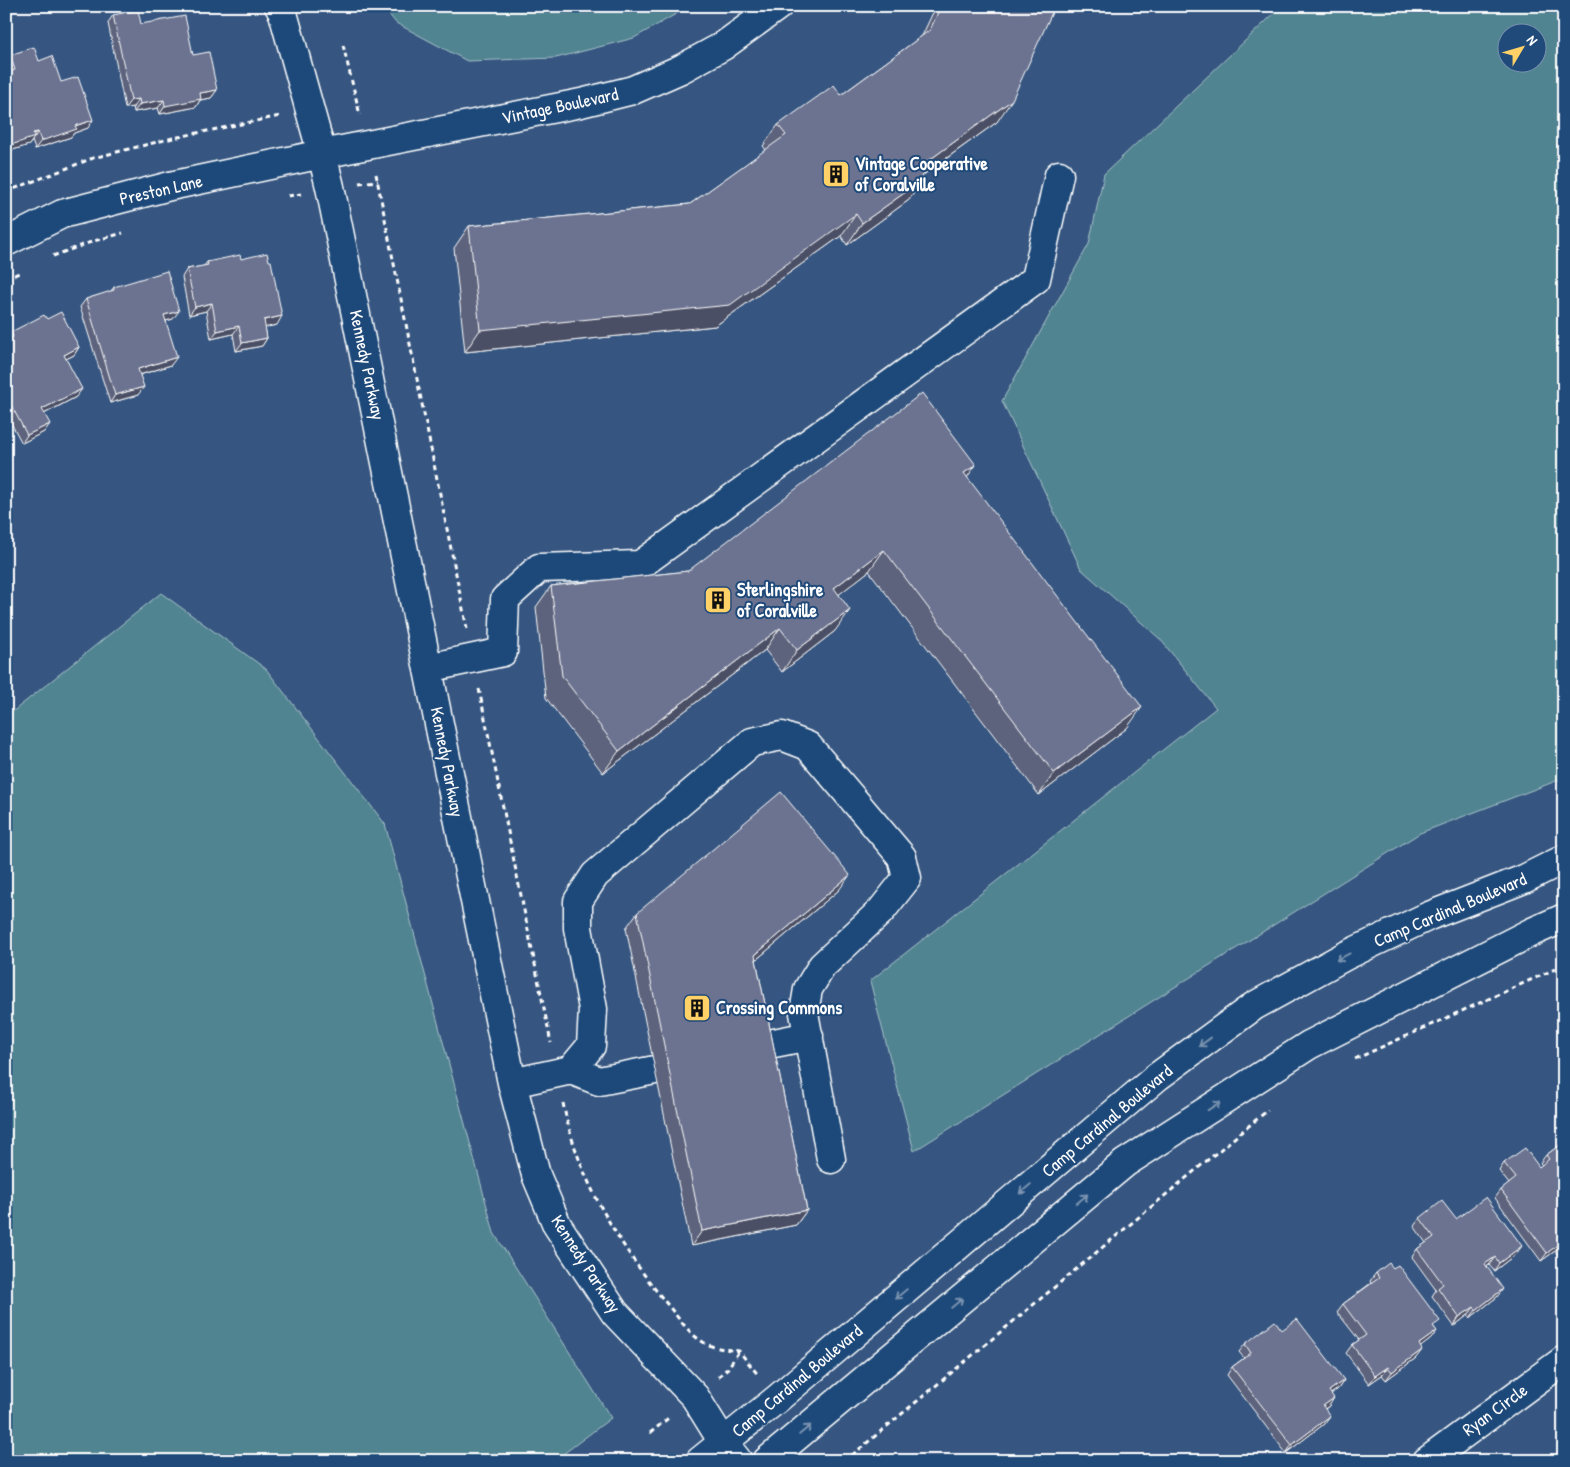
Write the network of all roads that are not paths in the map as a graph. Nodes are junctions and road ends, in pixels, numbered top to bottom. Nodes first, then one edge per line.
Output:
1 (280, 6) edge
2 (778, 6) edge
3 (322, 154) junction
4 (1059, 175) dead end
5 (6, 242) edge
6 (428, 668) junction
7 (1564, 860) edge
8 (1564, 918) edge
9 (809, 1036) junction
10 (759, 1046) edge
11 (655, 1070) dead end
12 (564, 1072) junction
13 (512, 1082) junction
14 (831, 1159) dead end
15 (1564, 1360) edge
16 (730, 1451) edge
17 (700, 1461) edge
18 (768, 1461) edge
19 (1427, 1461) edge

1 - 3 street, Kennedy Parkway
2 - 3 street, Vintage Boulevard
3 - 5 street, Preston Lane
3 - 6 street, Kennedy Parkway
4 - 6 street
6 - 13 street, Kennedy Parkway
7 -> 16 street, Camp Cardinal Boulevard
18 -> 8 street
9 - 10 street
9 - 12 street
9 - 14 street
11 - 12 street
12 - 13 street
13 - 16 street, Kennedy Parkway
15 - 19 street, Ryan Circle
16 - 17 street, Camp Cardinal Boulevard

